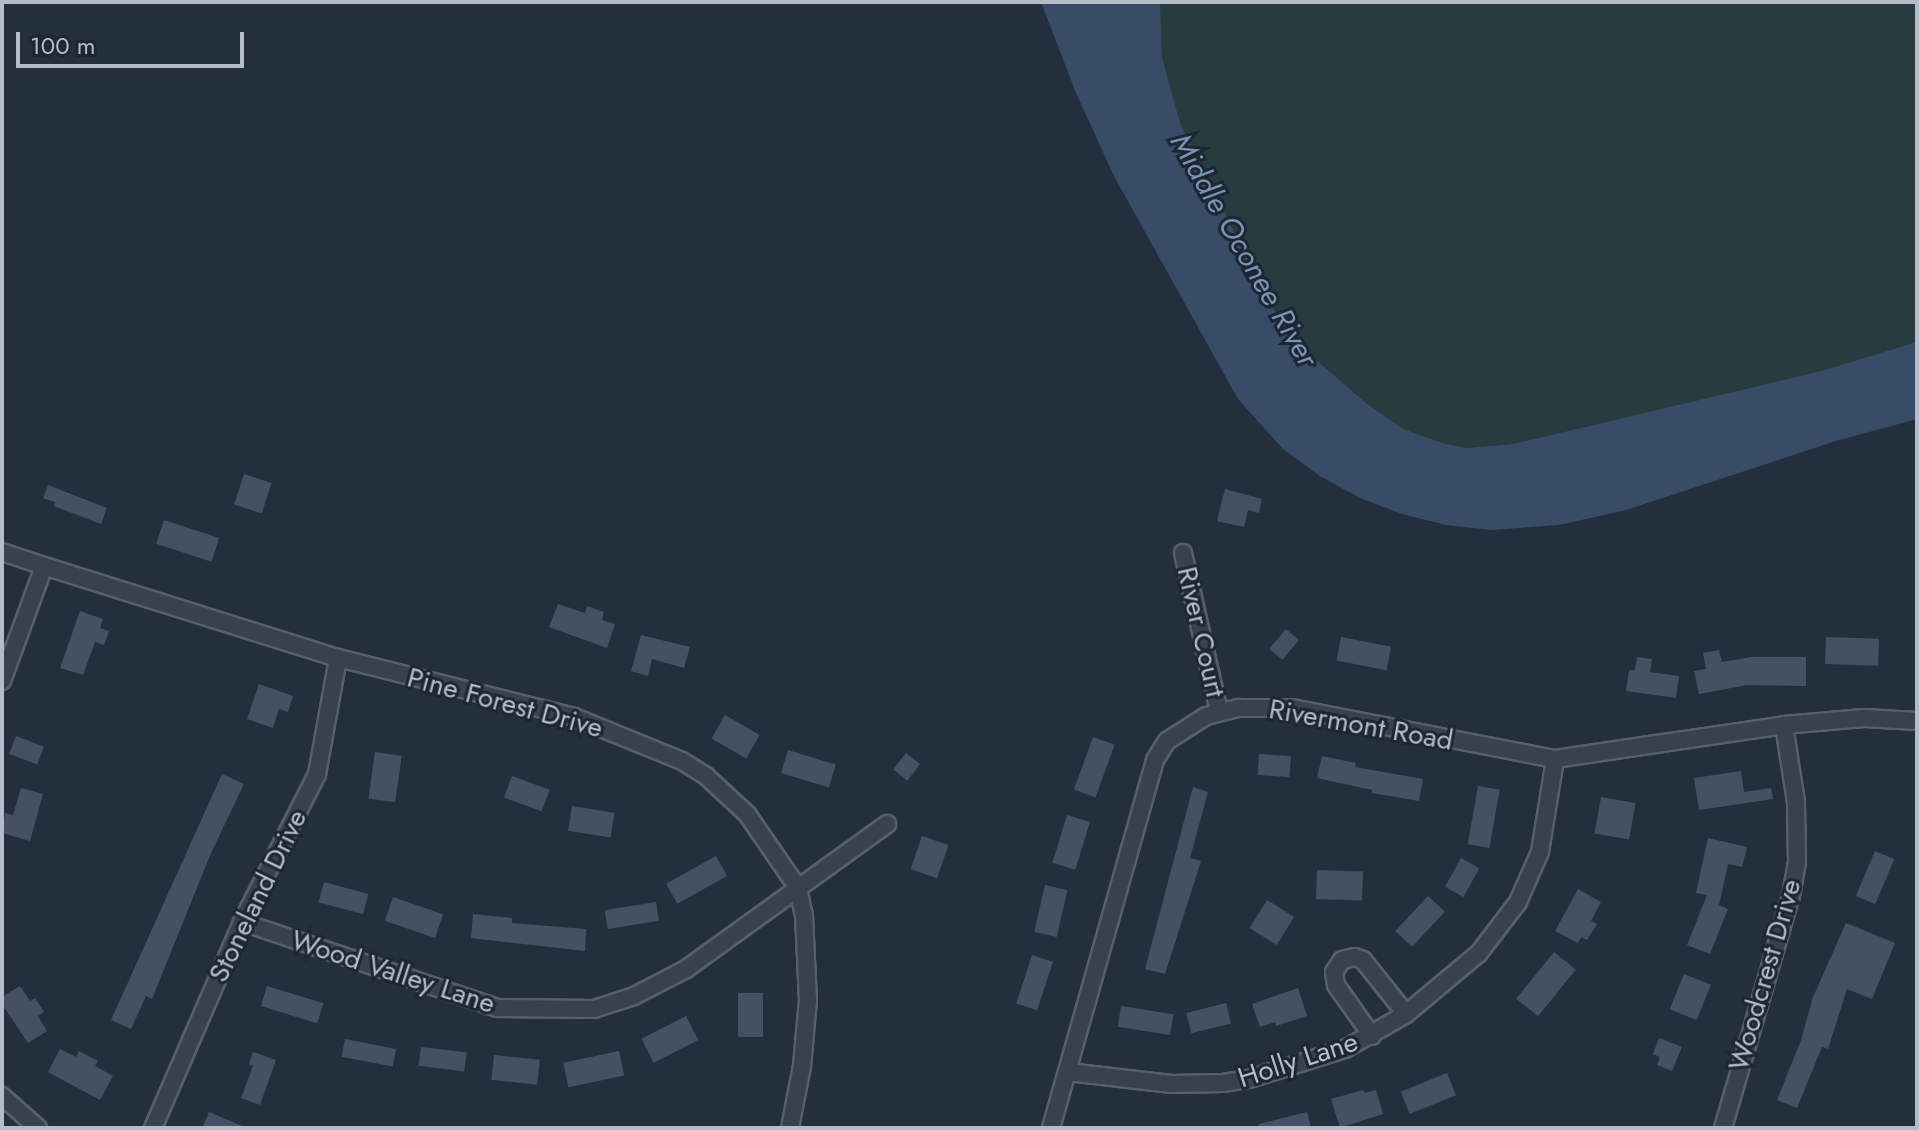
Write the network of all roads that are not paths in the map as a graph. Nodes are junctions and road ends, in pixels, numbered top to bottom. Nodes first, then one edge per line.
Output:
1 (2, 552) edge
2 (1183, 553) dead end
3 (44, 566) junction
4 (338, 658) junction
5 (2, 681) edge
6 (1219, 711) junction
7 (1917, 721) edge
8 (1784, 725) junction
9 (1555, 759) junction
10 (887, 824) dead end
11 (798, 888) junction
12 (242, 922) junction
13 (1406, 1014) junction
14 (1372, 1036) junction
15 (1068, 1072) junction
16 (2, 1096) edge
17 (38, 1128) edge
18 (153, 1128) edge
19 (790, 1128) edge
20 (1051, 1128) edge
21 (1723, 1128) edge

1 - 3 street, Pine Forest Drive
2 - 6 street, River Court
3 - 4 street, Pine Forest Drive
3 - 5 street
4 - 11 street, Pine Forest Drive
4 - 12 street, Stoneland Drive
6 - 9 street, Rivermont Road
6 - 15 street, Rivermont Road
7 - 8 street, Rivermont Road
8 - 9 street, Rivermont Road
8 - 21 street, Woodcrest Drive
9 - 13 street, Holly Lane
10 - 11 street, Wood Valley Lane
11 - 12 street, Wood Valley Lane
11 - 19 street, Pine Forest Drive
12 - 18 street, Stoneland Drive
13 - 14 street, Holly Lane
13 - 14 street
14 - 15 street, Holly Lane
15 - 20 street, Rivermont Road
16 - 17 street

